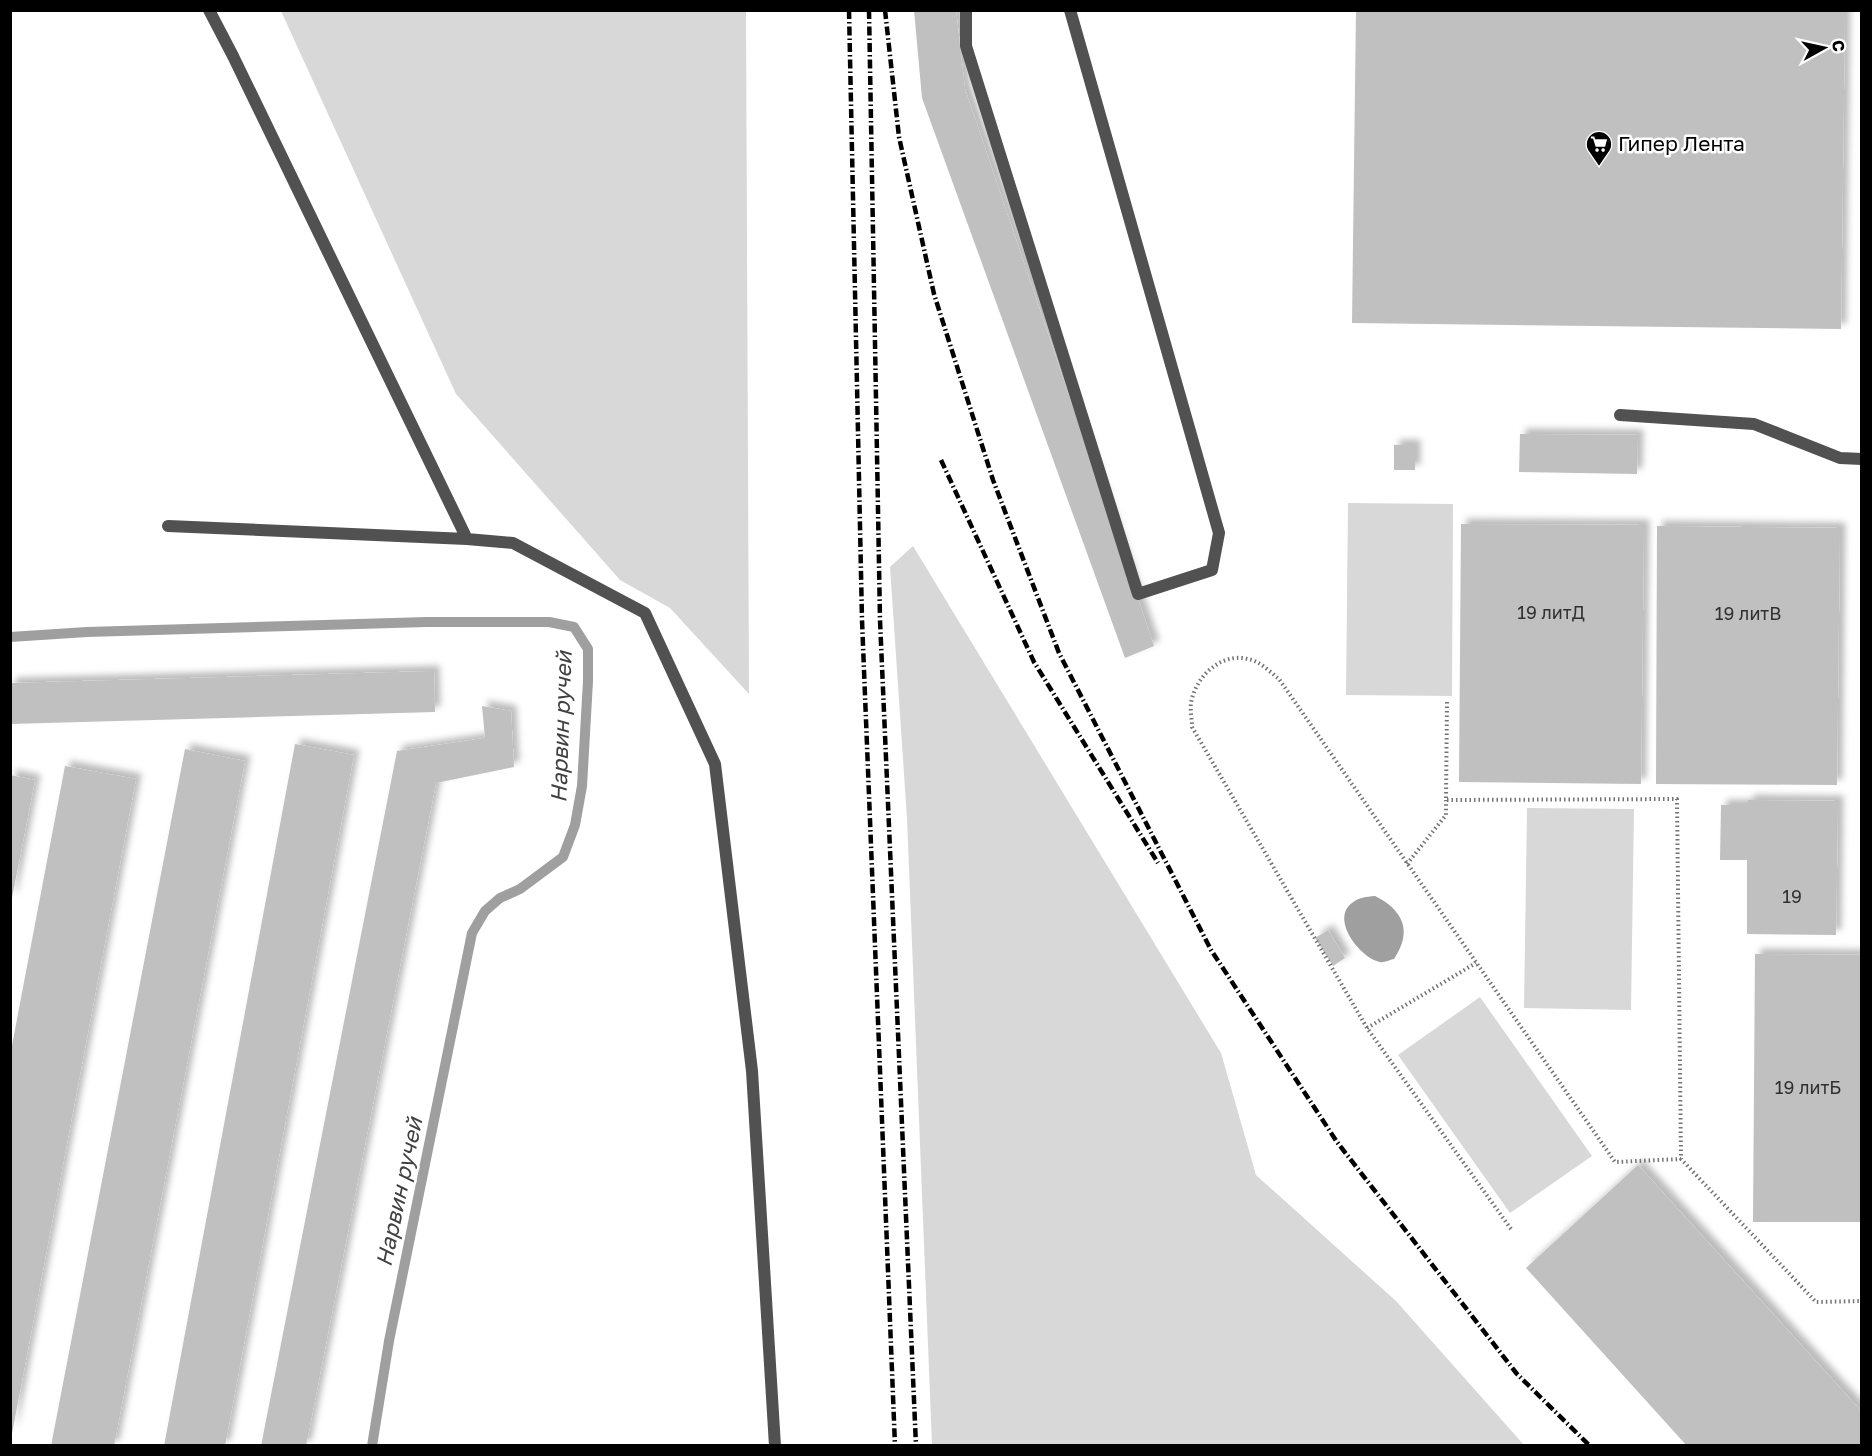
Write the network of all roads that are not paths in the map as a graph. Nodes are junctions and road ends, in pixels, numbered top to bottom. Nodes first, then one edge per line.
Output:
1 (209, 10) edge
2 (966, 10) edge
3 (1070, 10) edge
4 (1620, 415) dead end
5 (1862, 459) edge
6 (168, 525) dead end
7 (467, 539) junction
8 (775, 1446) edge

1 - 7 lane
2 - 3 lane
4 - 5 lane
6 - 7 lane
7 - 8 lane

